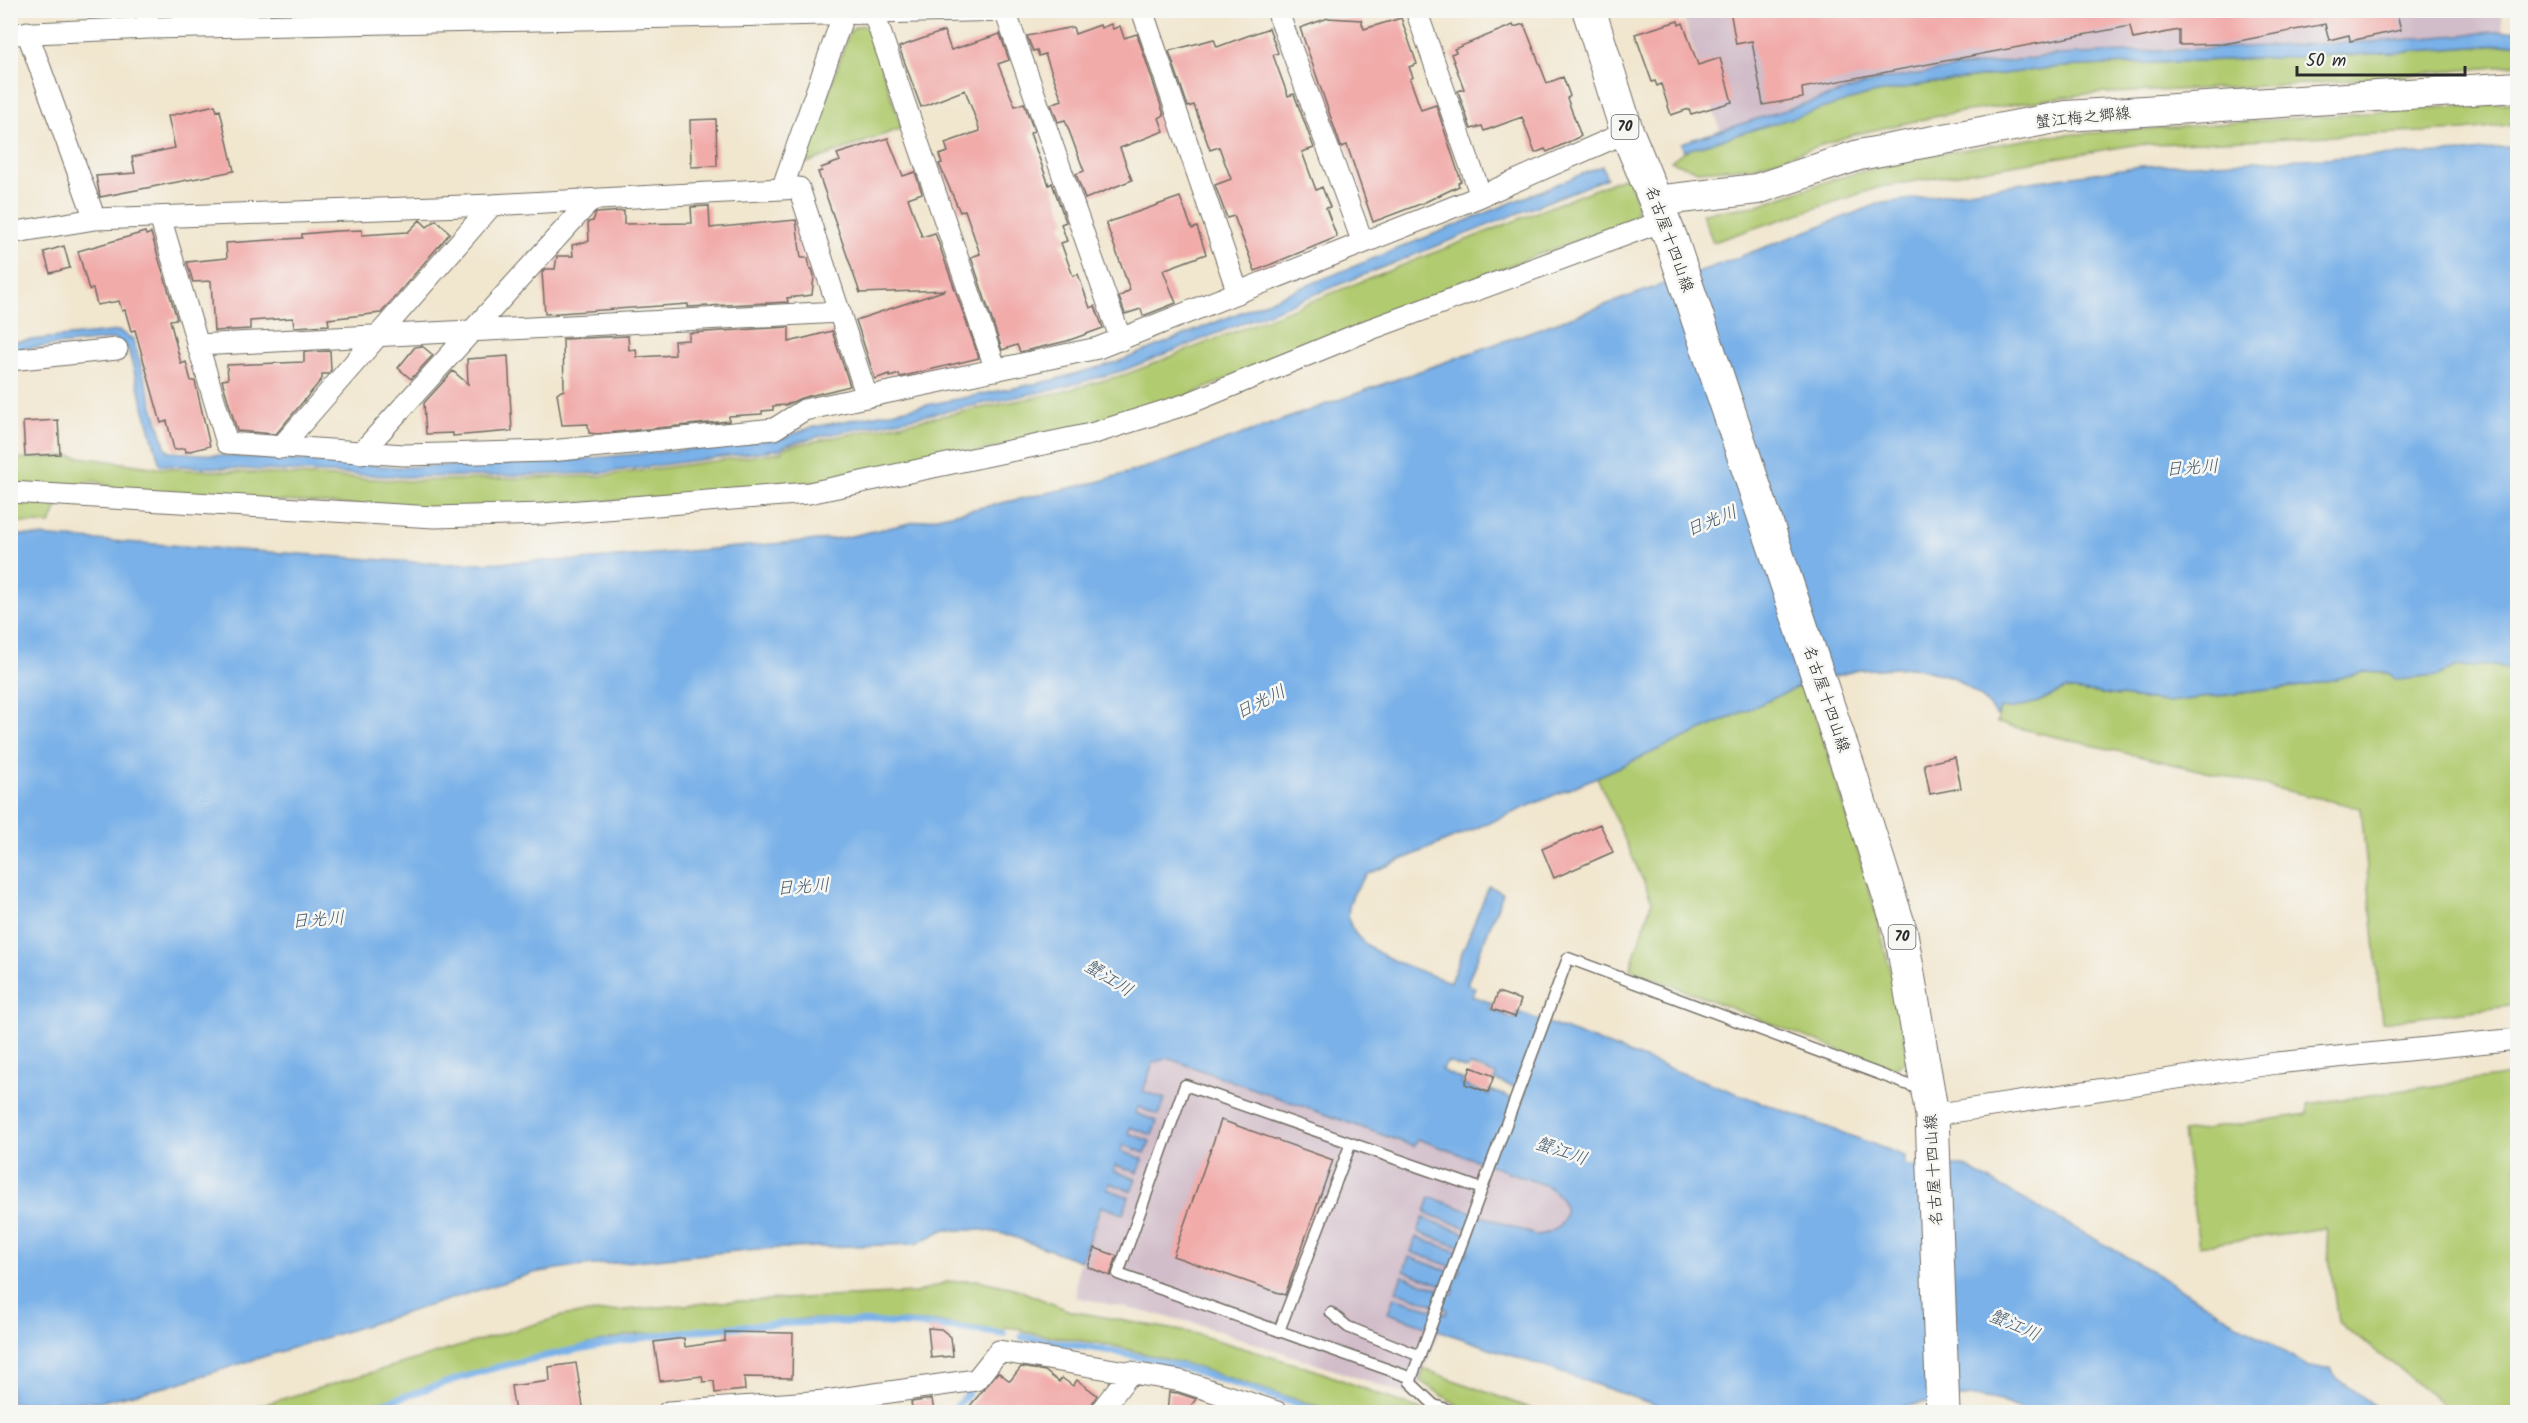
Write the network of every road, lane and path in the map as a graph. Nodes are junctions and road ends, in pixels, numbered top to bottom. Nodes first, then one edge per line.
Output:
1 (1013, 10) edge
2 (1142, 10) edge
3 (1277, 10) edge
4 (1416, 10) edge
5 (1589, 10) edge
6 (1005, 11) edge
7 (845, 12) edge
8 (873, 14) junction
9 (478, 17) edge
10 (147, 19) edge
11 (19, 33) edge
12 (2517, 87) edge
13 (1627, 132) junction
14 (782, 189) junction
15 (1481, 196) junction
16 (590, 201) junction
17 (492, 205) junction
18 (160, 216) junction
19 (95, 219) junction
20 (1663, 220) junction
21 (10, 233) edge
22 (1363, 243) junction
23 (1238, 293) junction
24 (840, 312) junction
25 (472, 331) junction
26 (378, 336) junction
27 (1121, 340) junction
28 (197, 345) junction
29 (117, 349) dead end
30 (10, 360) edge
31 (996, 370) junction
32 (867, 397) junction
33 (280, 448) junction
34 (361, 453) junction
35 (10, 492) edge
36 (2517, 1040) edge
37 (1931, 1104) junction
38 (1351, 1143) junction
39 (1482, 1189) junction
40 (1331, 1313) dead end
41 (1279, 1331) junction
42 (1420, 1356) junction
43 (1131, 1372) junction
44 (1412, 1378) junction
45 (826, 1407) edge
46 (668, 1413) edge
47 (1100, 1413) edge
48 (1277, 1413) edge
49 (1454, 1413) edge
50 (1943, 1413) edge

1 - 6 street
2 - 23 street
3 - 22 street
4 - 15 street
5 - 13 main road, 名古屋十四山線 / 70
6 - 8 street
6 - 27 street
7 - 8 street
7 - 9 street
7 - 14 street
8 - 31 street
9 - 10 street
10 - 11 street
11 - 19 street
12 - 20 main road, 蟹江梅之郷線
13 - 15 street
13 - 20 main road, 名古屋十四山線 / 70
14 - 16 street
14 - 24 street
15 - 22 street
16 - 17 street
16 - 25 street
17 - 18 street
17 - 26 street
18 - 19 street
18 - 28 street
19 - 21 street
20 - 35 street
20 - 37 main road, 名古屋十四山線 / 70
22 - 23 street
23 - 27 street
24 - 25 street
24 - 32 street
25 - 26 street
25 - 34 street
26 - 28 street
26 - 33 street
27 - 31 street
28 - 33 street
29 - 30 street
31 - 32 street
32 - 34 street
33 - 34 street
36 - 37 street
37 - 39 lane
37 - 50 main road, 名古屋十四山線 / 70
38 - 39 lane
38 - 41 lane
38 - 41 lane
39 - 42 lane
40 - 42 lane
41 - 44 lane
42 - 44 lane
43 - 45 street
43 - 47 street
43 - 48 street
44 - 49 lane
45 - 46 street

